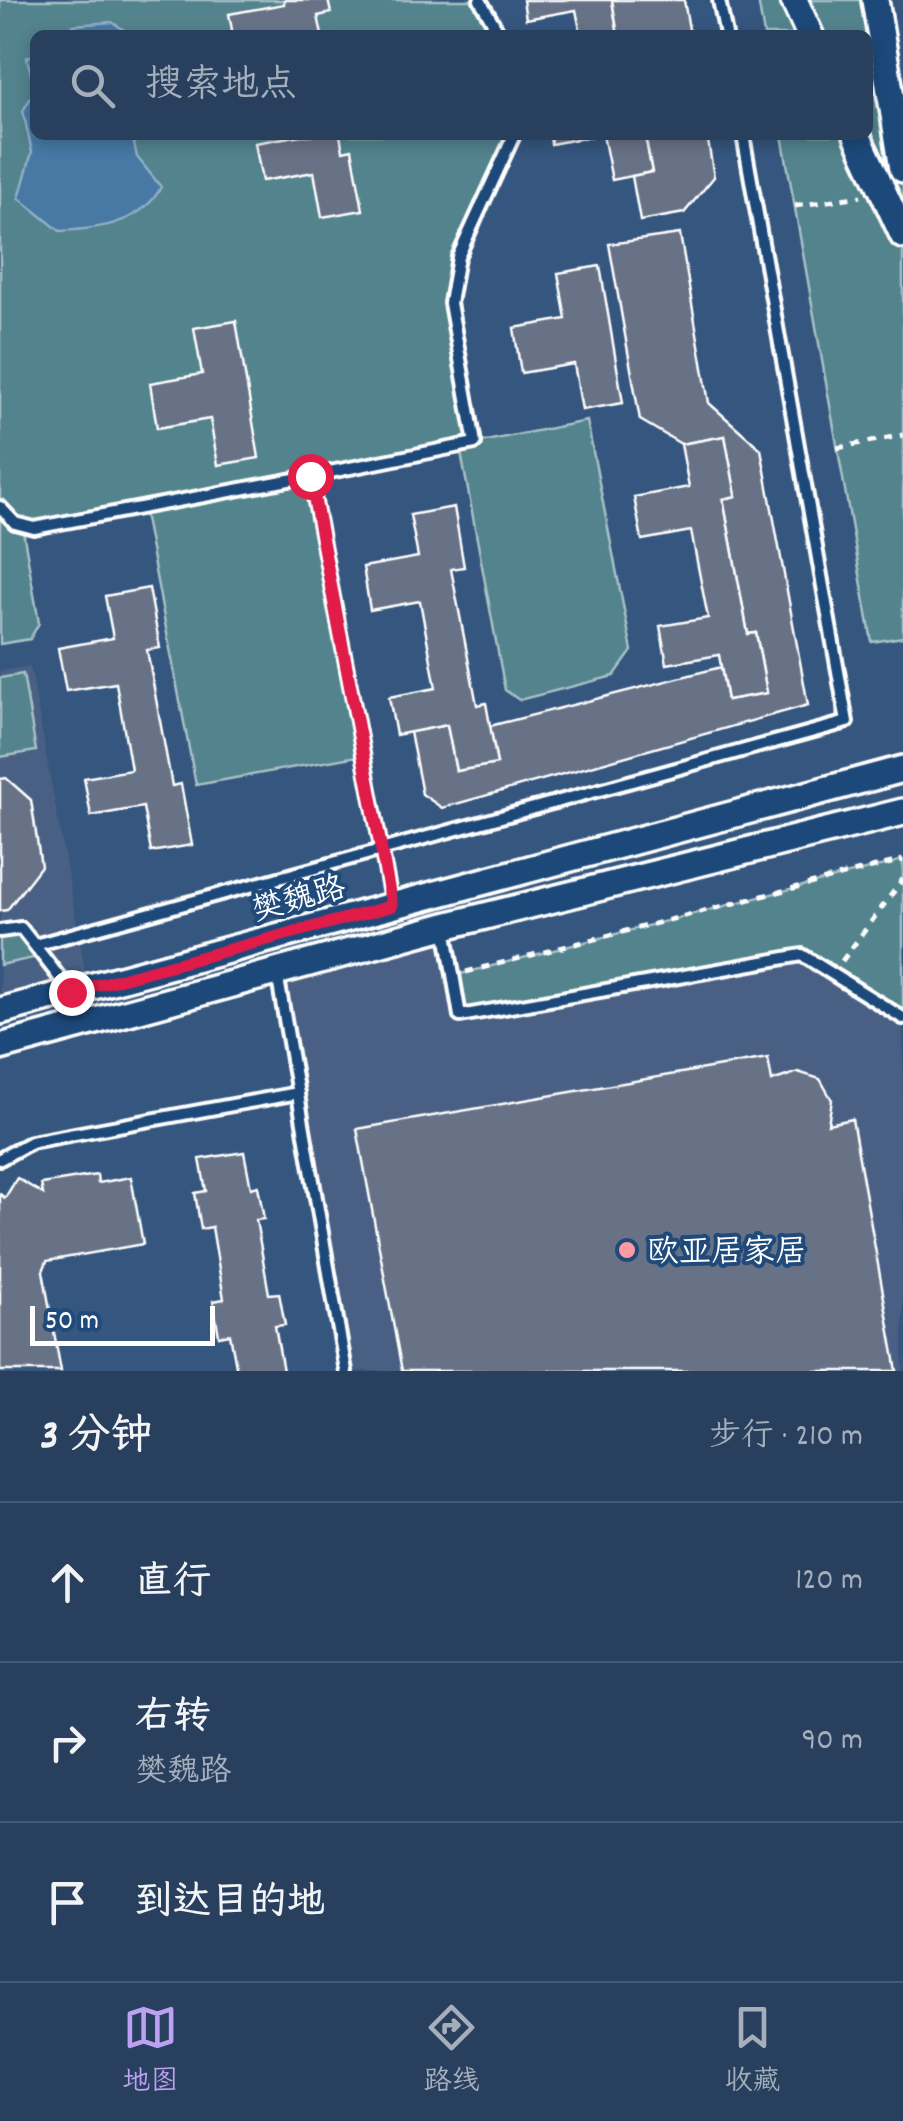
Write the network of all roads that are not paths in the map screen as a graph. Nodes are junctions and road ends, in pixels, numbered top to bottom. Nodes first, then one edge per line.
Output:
1 (480, 0) edge
2 (720, 0) edge
3 (794, 0) edge
4 (874, 0) edge
5 (497, 30) edge
6 (725, 30) edge
7 (808, 30) edge
8 (512, 140) edge
9 (744, 140) edge
10 (859, 140) edge
11 (903, 169) edge
12 (903, 234) edge
13 (310, 476) junction
14 (0, 508) edge
15 (903, 765) edge
16 (895, 817) edge
17 (382, 850) junction
18 (392, 906) junction
19 (445, 926) junction
20 (0, 932) edge
21 (36, 946) junction
22 (277, 973) junction
23 (71, 992) junction
24 (0, 1010) edge
25 (903, 1018) edge
26 (0, 1047) edge
27 (298, 1093) junction
28 (0, 1159) edge
29 (346, 1371) edge

1 - 5 lane
2 - 6 lane
3 - 7 street
4 - 11 street
8 - 13 lane
9 - 17 lane
10 - 12 street
13 - 14 lane
13 - 17 lane
15 - 18 street, 樊魏路
16 - 19 street, 樊魏路
17 - 18 lane
17 - 21 lane
18 - 23 street, 樊魏路
19 - 22 street, 樊魏路
19 - 25 lane
20 - 21 lane
21 - 23 lane
22 - 26 street, 樊魏路
22 - 27 lane
23 - 24 street, 樊魏路
27 - 28 lane
27 - 29 lane

